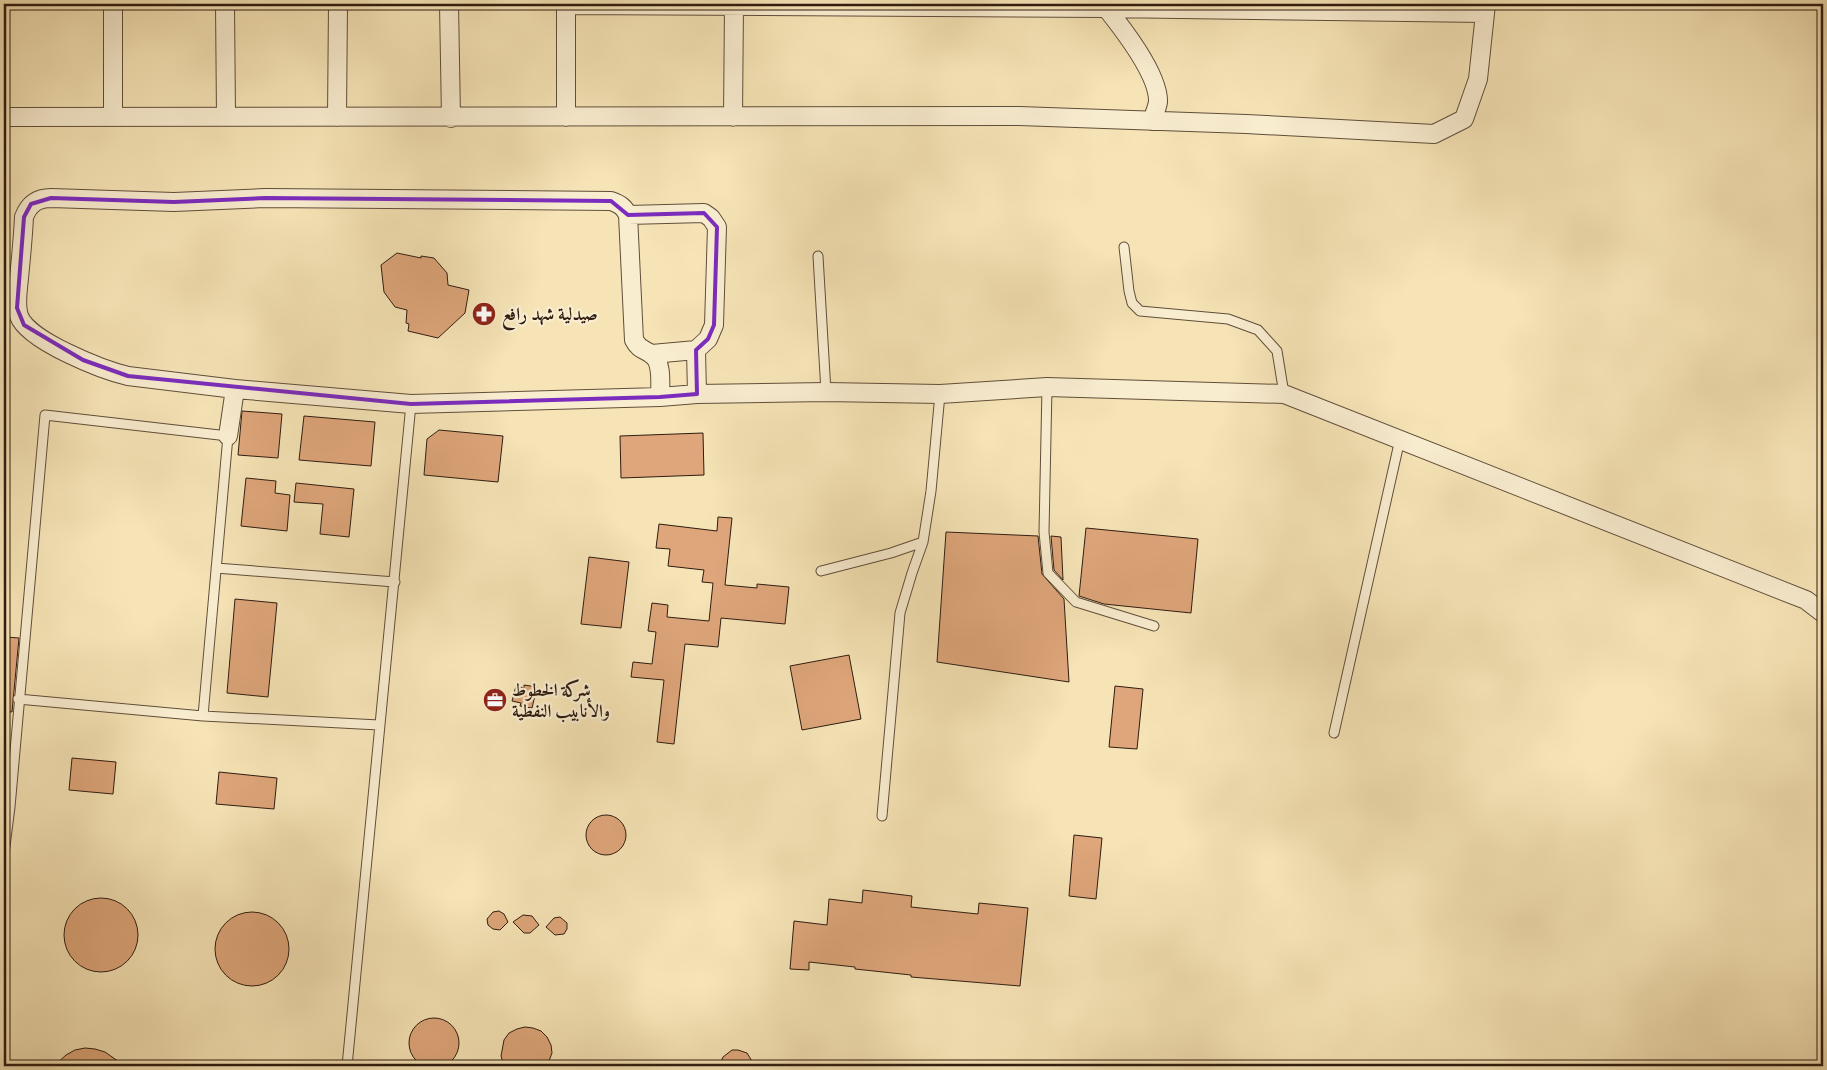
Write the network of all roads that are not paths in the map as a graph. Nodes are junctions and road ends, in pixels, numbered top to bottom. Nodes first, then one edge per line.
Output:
1 (113, 4) edge
2 (225, 4) edge
3 (338, 4) edge
4 (449, 4) edge
5 (566, 4) edge
6 (734, 4) edge
7 (1105, 6) edge
8 (1297, 7) edge
9 (1486, 8) edge
10 (4, 117) edge
11 (113, 117) junction
12 (226, 117) junction
13 (338, 117) junction
14 (566, 117) junction
15 (733, 117) junction
16 (451, 118) junction
17 (1152, 121) junction
18 (628, 215) junction
19 (1124, 247) dead end
20 (818, 256) dead end
21 (696, 350) junction
22 (652, 354) junction
23 (1047, 387) junction
24 (235, 389) junction
25 (826, 392) junction
26 (697, 394) junction
27 (940, 394) junction
28 (1284, 394) junction
29 (660, 397) junction
30 (411, 404) junction
31 (228, 436) junction
32 (1400, 439) junction
33 (923, 542) junction
34 (216, 568) junction
35 (821, 571) dead end
36 (395, 582) junction
37 (1823, 612) edge
38 (1154, 626) dead end
39 (18, 699) junction
40 (203, 716) junction
41 (379, 725) junction
42 (1334, 733) dead end
43 (882, 816) dead end
44 (4, 854) edge
45 (347, 1066) edge

1 - 11 street
2 - 12 street
3 - 13 street
4 - 16 street
5 - 6 street
5 - 14 street
6 - 7 street
6 - 15 street
7 - 8 street
7 - 17 street
8 - 9 street
9 - 17 street
10 - 11 street
11 - 12 street
12 - 13 street
13 - 16 street
14 - 15 street
14 - 16 street
15 - 17 street
18 - 21 street
18 - 22 street
18 - 24 street
19 - 28 lane
20 - 25 lane
21 - 22 street
21 - 26 street
22 - 29 street
23 - 27 street
23 - 28 street
23 - 38 lane
24 - 30 street
24 - 31 street
25 - 26 street
25 - 27 street
26 - 29 street
27 - 33 lane
28 - 32 street
29 - 30 street
30 - 36 lane
31 - 34 lane
31 - 39 lane
32 - 37 street
32 - 42 lane
33 - 35 lane
33 - 43 lane
34 - 36 lane
34 - 40 lane
36 - 41 lane
39 - 40 lane
39 - 44 lane
40 - 41 lane
41 - 45 lane

